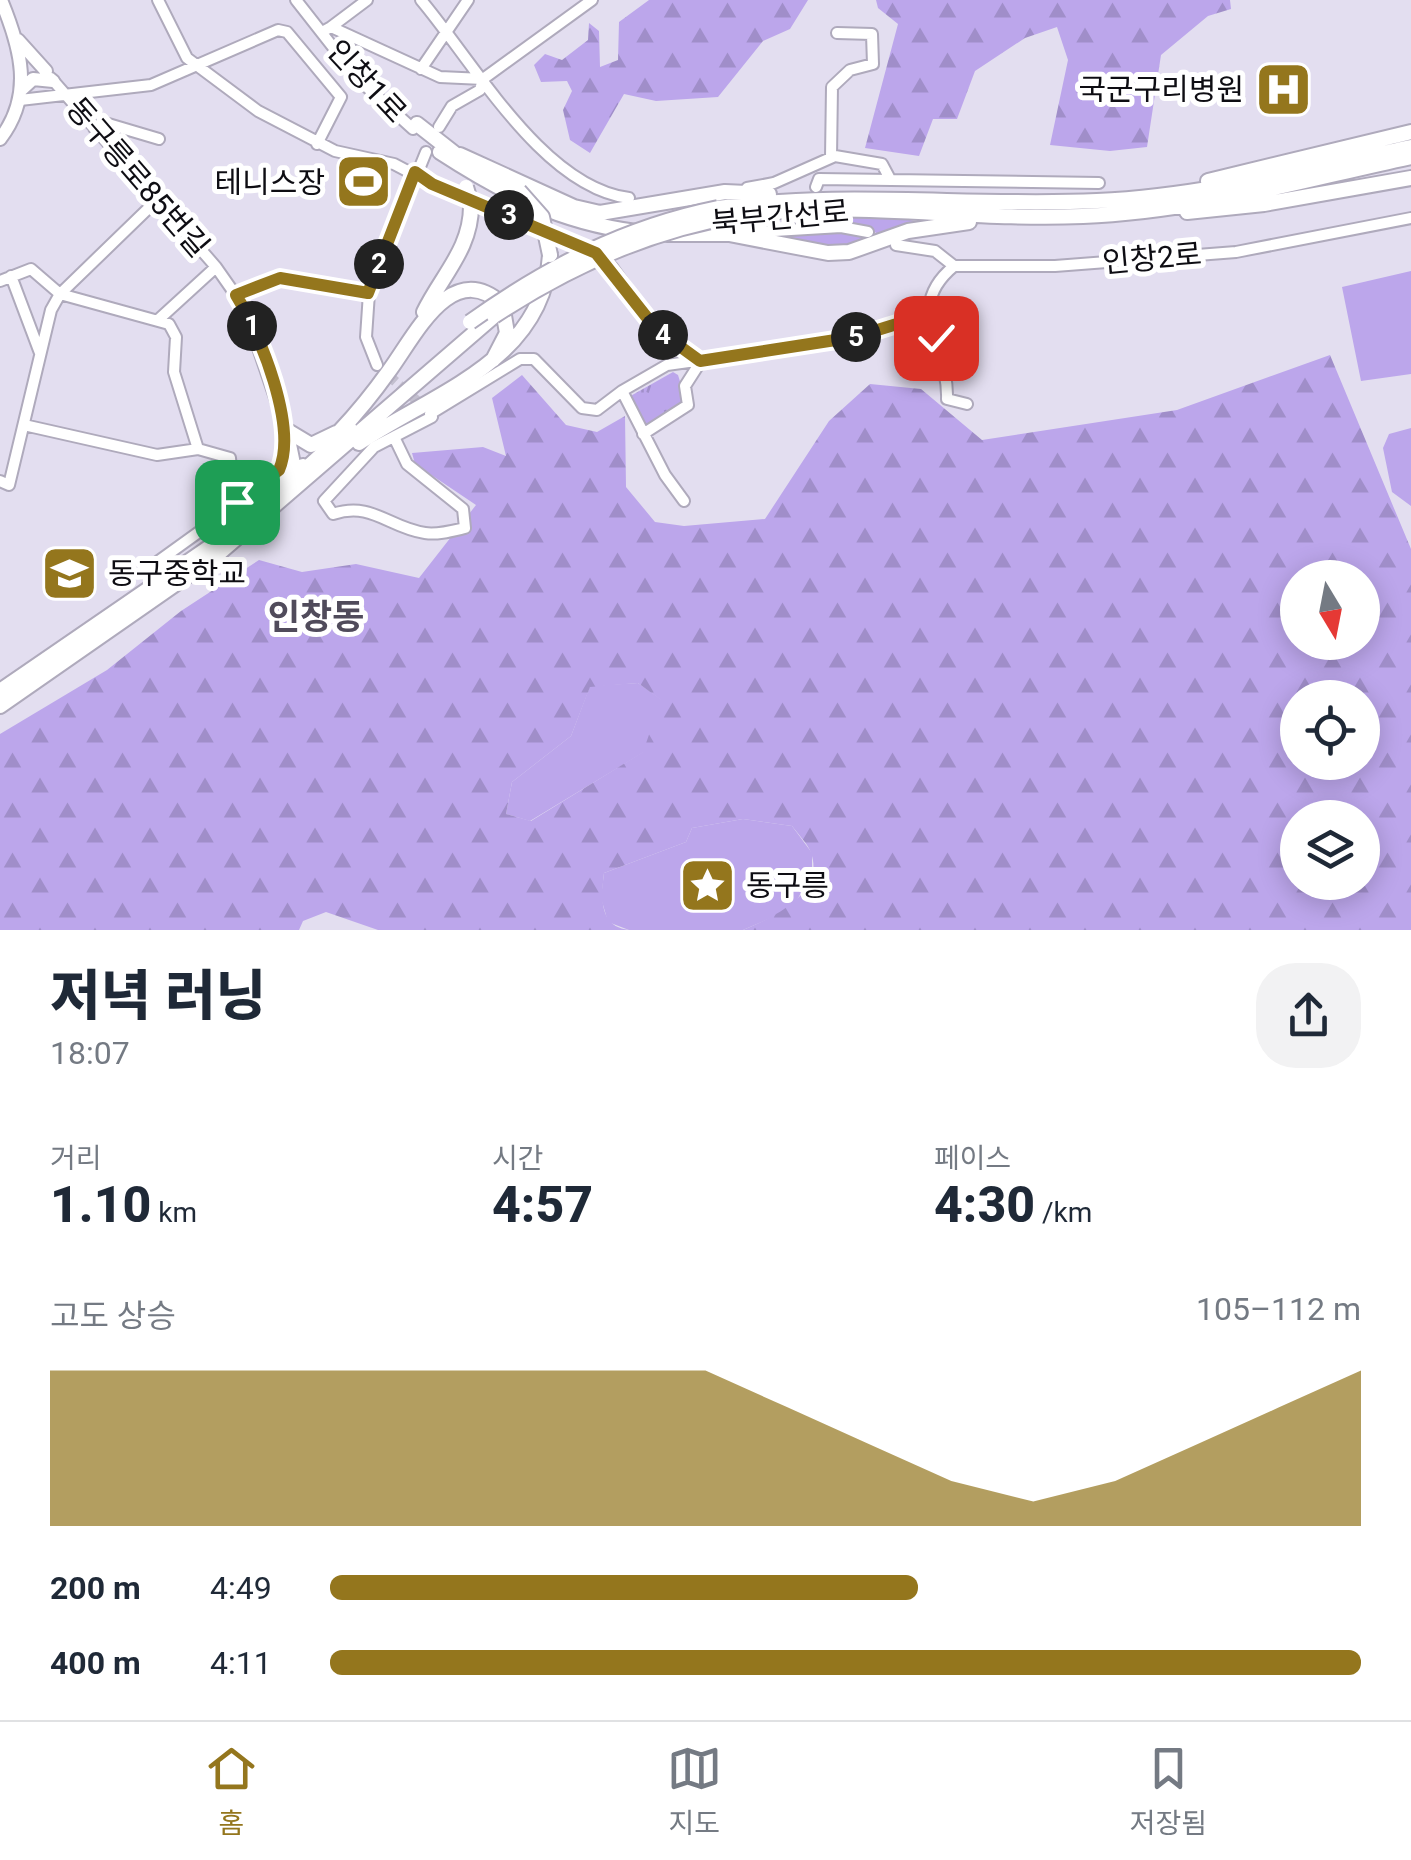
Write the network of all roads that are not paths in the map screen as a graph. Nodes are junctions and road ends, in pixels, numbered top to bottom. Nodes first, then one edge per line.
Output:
1 (2, 0) edge
2 (158, 0) edge
3 (296, 0) edge
4 (366, 0) edge
5 (421, 0) edge
6 (468, 0) edge
7 (592, 0) edge
8 (0, 19) edge
9 (326, 29) junction
10 (447, 31) junction
11 (837, 33) dead end
12 (18, 40) junction
13 (17, 55) junction
14 (200, 64) junction
15 (420, 69) junction
16 (49, 76) junction
17 (483, 80) junction
18 (20, 95) junction
19 (67, 97) junction
20 (415, 127) joint
21 (439, 127) dead end
22 (0, 128) edge
23 (94, 128) junction
24 (1411, 132) edge
25 (159, 139) dead end
26 (0, 140) edge
27 (316, 144) junction
28 (1411, 147) edge
29 (440, 152) junction
30 (832, 158) junction
31 (1406, 158) edge
32 (415, 172) junction
33 (1411, 178) edge
34 (890, 179) junction
35 (1099, 183) dead end
36 (816, 186) dead end
37 (727, 192) junction
38 (629, 198) dead end
39 (895, 199) junction
40 (1135, 199) junction
41 (158, 200) junction
42 (645, 210) dead end
43 (1121, 214) junction
44 (1009, 217) junction
45 (1411, 218) edge
46 (868, 232) dead end
47 (729, 234) junction
48 (896, 245) dead end
49 (954, 266) junction
50 (216, 267) junction
51 (5, 278) edge
52 (368, 293) junction
53 (60, 294) junction
54 (236, 295) junction
55 (929, 314) junction
56 (158, 320) junction
57 (417, 326) junction
58 (681, 348) junction
59 (40, 354) junction
60 (493, 360) junction
61 (700, 361) junction
62 (676, 363) junction
63 (377, 365) tunnel mouth
64 (685, 386) junction
65 (622, 391) junction
66 (968, 404) dead end
67 (24, 425) junction
68 (286, 430) junction
69 (341, 430) junction
70 (643, 434) junction
71 (394, 438) junction
72 (198, 449) junction
73 (326, 466) junction
74 (0, 481) edge
75 (262, 500) junction
76 (237, 502) junction
77 (684, 502) dead end
78 (224, 537) junction
79 (142, 573) dead end
80 (0, 691) edge
81 (0, 706) edge

1 - 12 main road
2 - 14 street
3 - 9 street, 인창1로
4 - 9 street, 인창1로
5 - 10 street
6 - 10 street
7 - 17 street
8 - 13 main road
9 - 15 street
9 - 20 street, 인창1로
10 - 15 street
10 - 17 street
11 - 30 street
12 - 13 main road
12 - 16 main road
13 - 16 street, 동구릉로85번길
13 - 18 main road
13 - 22 main road
14 - 19 street
14 - 27 street
14 - 27 street
15 - 17 street
16 - 18 main road
16 - 19 street, 동구릉로85번길
17 - 21 street
17 - 38 street
18 - 19 street
18 - 26 main road
19 - 23 street, 동구릉로85번길
20 - 29 highway
23 - 25 street
23 - 41 street, 동구릉로85번길
24 - 40 highway
27 - 32 street
28 - 40 highway, 북부간선로
29 - 32 street
29 - 37 highway
29 - 47 highway
29 - 57 highway, bridge
29 - 60 highway, bridge
30 - 34 street
30 - 37 street
31 - 43 highway, 북부간선로
32 - 52 street
32 - 58 street
33 - 43 highway
34 - 35 street
34 - 36 street
37 - 39 highway
39 - 40 highway, 북부간선로
39 - 78 highway, 북부간선로, bridge
41 - 50 street, 동구릉로85번길
41 - 53 street
42 - 47 street
43 - 44 highway, 북부간선로
44 - 47 highway
44 - 73 highway, 북부간선로, bridge
45 - 49 street, 인창2로
46 - 47 street
48 - 49 street, 인창2로
49 - 55 street
50 - 54 street, 동구릉로85번길
50 - 56 street
51 - 53 street
51 - 59 street
52 - 54 street
52 - 63 street
53 - 56 street
53 - 59 street
54 - 68 street, 동구릉로85번길
55 - 61 street
55 - 66 street
56 - 72 street
57 - 60 highway
57 - 69 highway
58 - 61 street
58 - 62 street
59 - 67 street
60 - 73 highway
61 - 62 street
61 - 64 street
62 - 64 street
62 - 65 street
64 - 70 street
65 - 70 street
65 - 71 street
67 - 72 street
67 - 74 street
68 - 69 highway
68 - 75 highway
68 - 76 street
69 - 75 highway
70 - 77 street
71 - 71 street
72 - 76 street
73 - 81 highway, 북부간선로
75 - 78 highway
76 - 79 street
78 - 80 highway, 북부간선로

